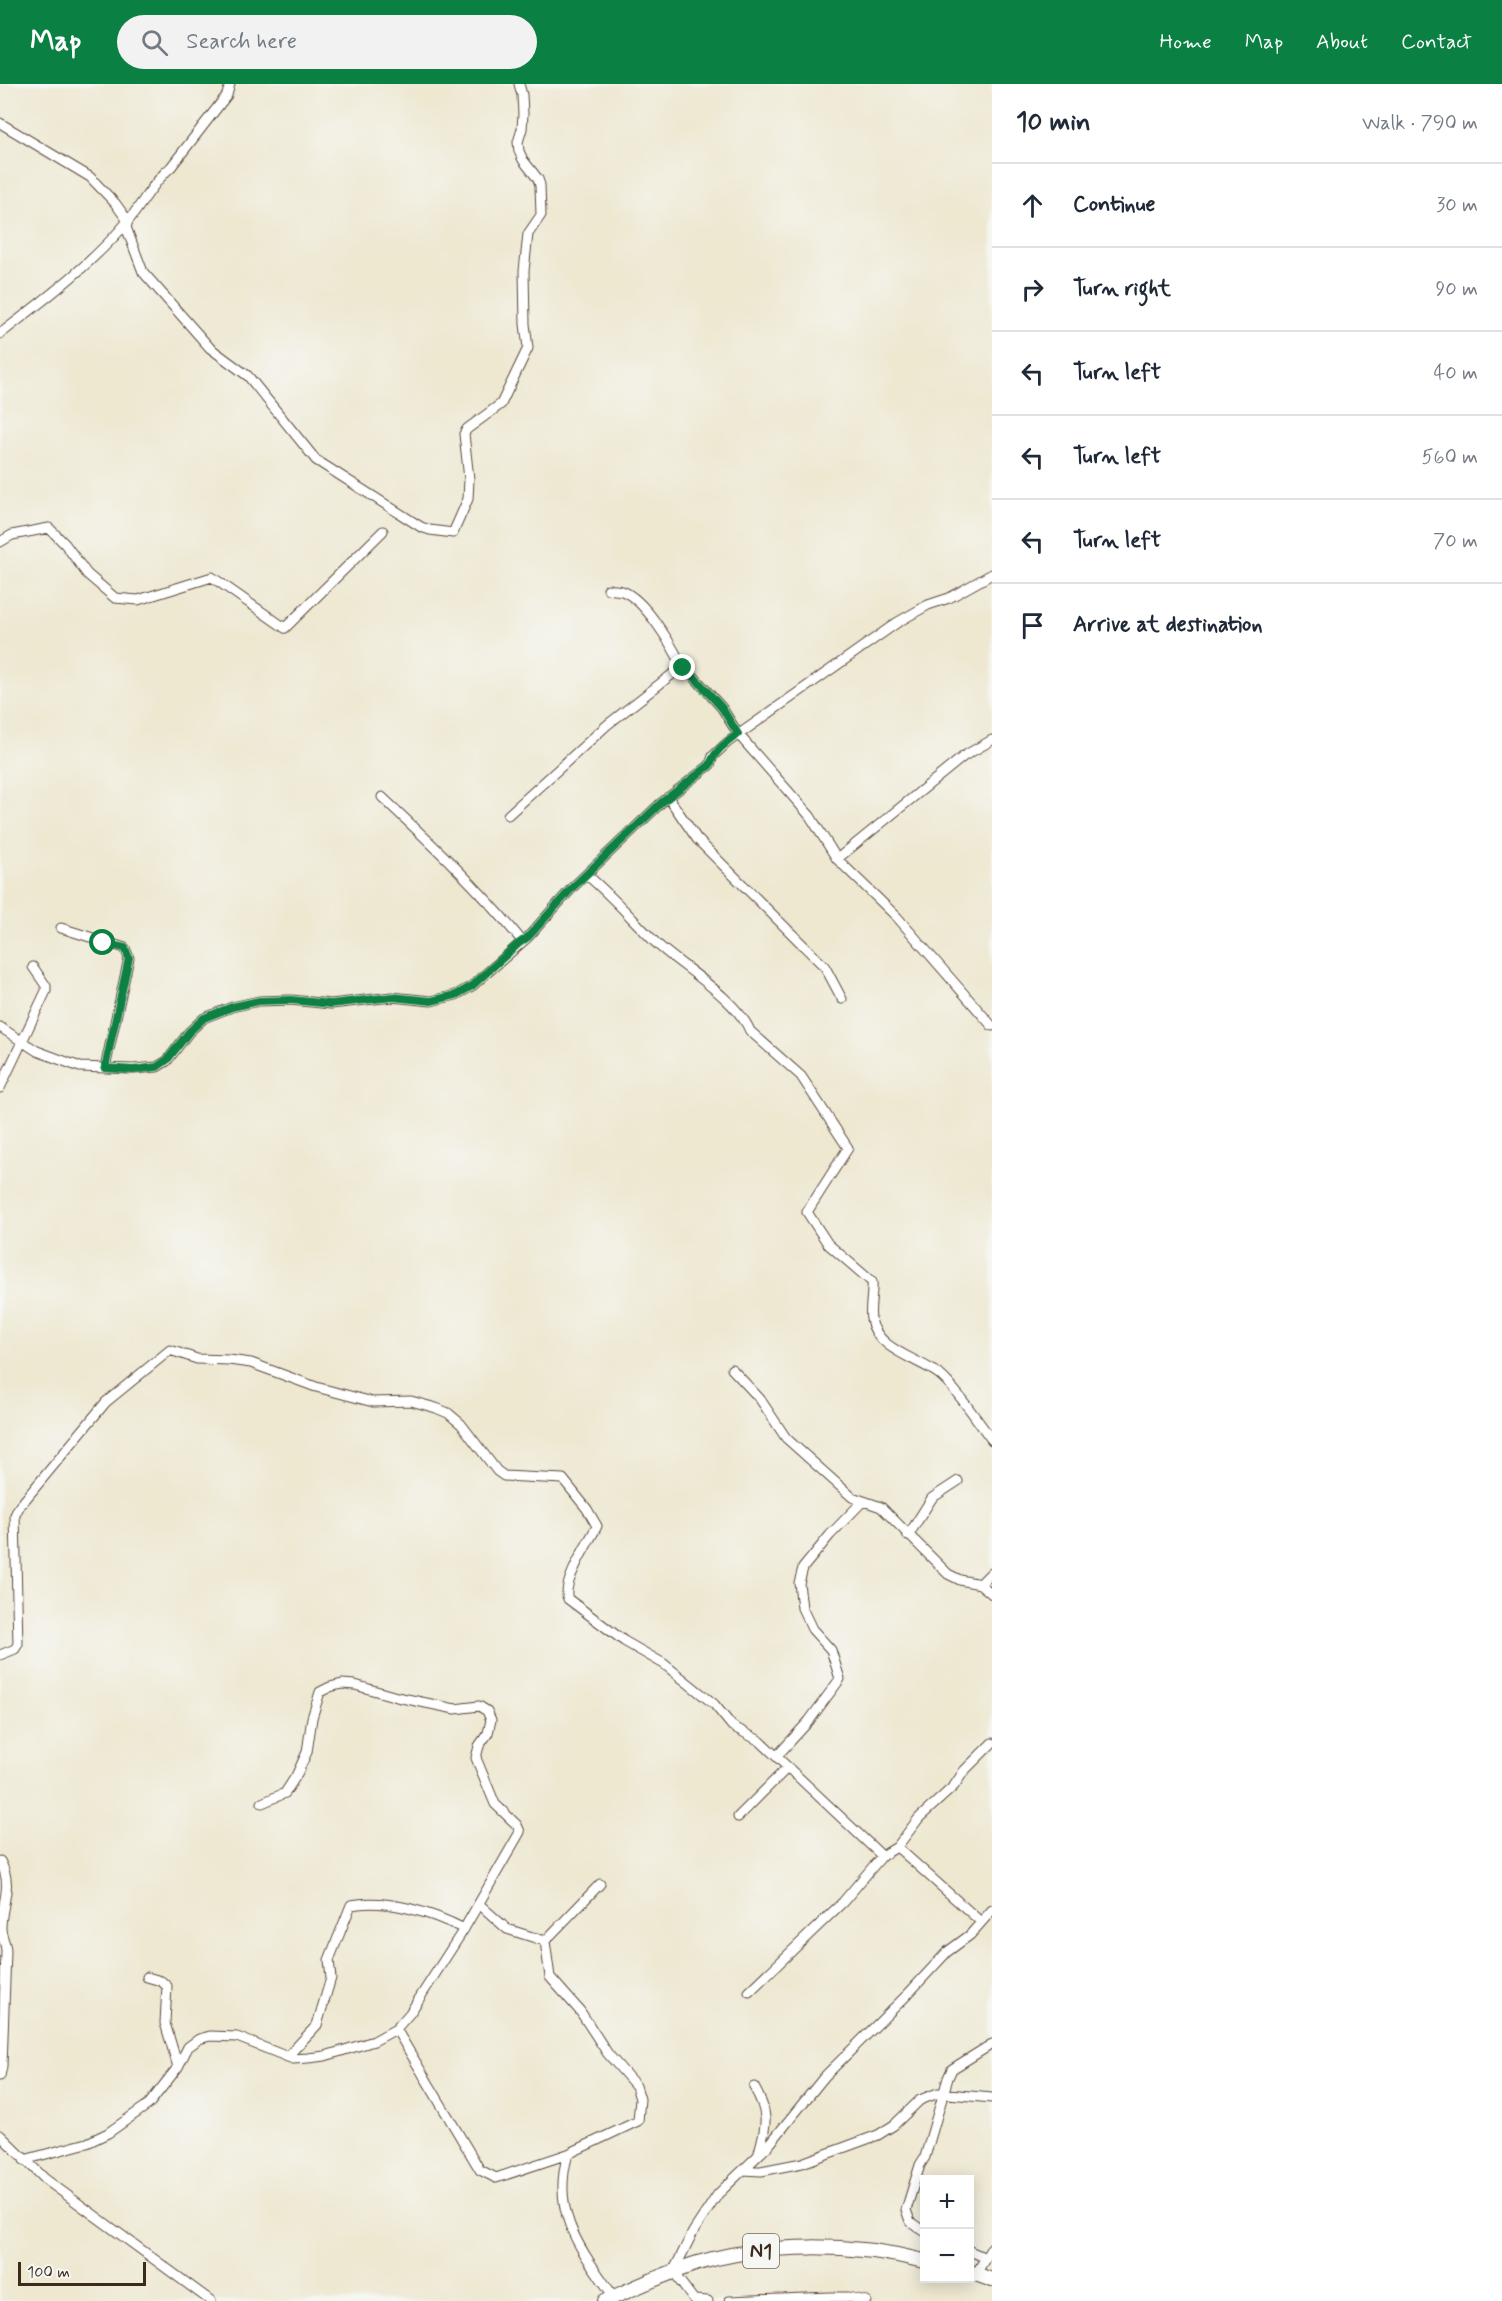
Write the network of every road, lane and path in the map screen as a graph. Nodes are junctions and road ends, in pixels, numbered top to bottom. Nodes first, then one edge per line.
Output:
1 (230, 84) edge
2 (519, 84) edge
3 (0, 123) edge
4 (128, 221) junction
5 (0, 334) edge
6 (382, 531) dead end
7 (0, 542) edge
8 (992, 574) edge
9 (608, 589) dead end
10 (683, 668) junction
11 (738, 734) junction
12 (992, 740) edge
13 (382, 797) dead end
14 (668, 797) junction
15 (508, 815) dead end
16 (837, 859) junction
17 (587, 875) junction
18 (61, 928) dead end
19 (522, 941) junction
20 (33, 967) dead end
21 (842, 999) dead end
22 (992, 1026) edge
23 (0, 1027) edge
24 (21, 1042) junction
25 (105, 1068) junction
26 (0, 1088) edge
27 (732, 1369) dead end
28 (992, 1440) edge
29 (958, 1481) dead end
30 (863, 1500) junction
31 (908, 1536) junction
32 (992, 1572) edge
33 (980, 1584) junction
34 (992, 1594) edge
35 (0, 1655) edge
36 (992, 1743) edge
37 (777, 1756) junction
38 (788, 1767) junction
39 (262, 1803) dead end
40 (738, 1816) dead end
41 (897, 1847) junction
42 (882, 1856) junction
43 (0, 1861) edge
44 (600, 1884) dead end
45 (479, 1904) junction
46 (992, 1910) edge
47 (981, 1922) junction
48 (464, 1929) junction
49 (545, 1941) junction
50 (147, 1977) dead end
51 (749, 1992) dead end
52 (396, 2029) junction
53 (992, 2044) edge
54 (287, 2057) junction
55 (178, 2067) junction
56 (0, 2076) edge
57 (754, 2087) dead end
58 (944, 2094) junction
59 (992, 2098) edge
60 (0, 2135) edge
61 (568, 2154) junction
62 (758, 2155) junction
63 (24, 2160) junction
64 (743, 2170) junction
65 (921, 2229) edge
66 (992, 2247) edge
67 (974, 2253) edge
68 (986, 2258) junction
69 (920, 2260) edge
70 (674, 2272) junction
71 (974, 2272) edge
72 (974, 2273) edge
73 (992, 2280) edge
74 (609, 2299) edge
75 (742, 2300) edge
76 (211, 2301) edge
77 (708, 2301) edge
78 (729, 2301) edge
79 (866, 2301) edge

1 - 4 street
2 - 4 street
3 - 4 street
4 - 5 street
6 - 7 street
8 - 11 street
9 - 10 street
10 - 11 street
10 - 15 street
11 - 14 street
11 - 16 street
12 - 16 street
13 - 19 street
14 - 17 street
14 - 21 street
16 - 22 street
17 - 19 street
17 - 28 street
18 - 25 street
19 - 25 street
20 - 24 street
23 - 24 street
24 - 25 street
24 - 26 street
27 - 30 street
29 - 31 street
30 - 31 street
30 - 37 street
31 - 33 street
32 - 33 street
33 - 34 street
35 - 37 street
36 - 41 street
37 - 38 street
38 - 40 street
38 - 42 street
39 - 45 street
41 - 42 street
41 - 47 street
42 - 51 street
43 - 56 street
44 - 49 street
45 - 48 street
45 - 49 street
46 - 47 street
47 - 62 street
48 - 52 street
48 - 54 street
49 - 61 street
50 - 55 street
52 - 54 street
52 - 61 street
53 - 58 street
54 - 55 street
55 - 63 street
57 - 62 street
58 - 59 street
58 - 64 street
58 - 65 street
60 - 63 street
61 - 74 street
62 - 64 street
63 - 76 street
64 - 70 street
66 - 68 street
67 - 68 street
68 - 71 street
69 - 70 highway, N1
70 - 74 highway, N1
70 - 77 street
72 - 73 highway
75 - 78 street
75 - 79 street

